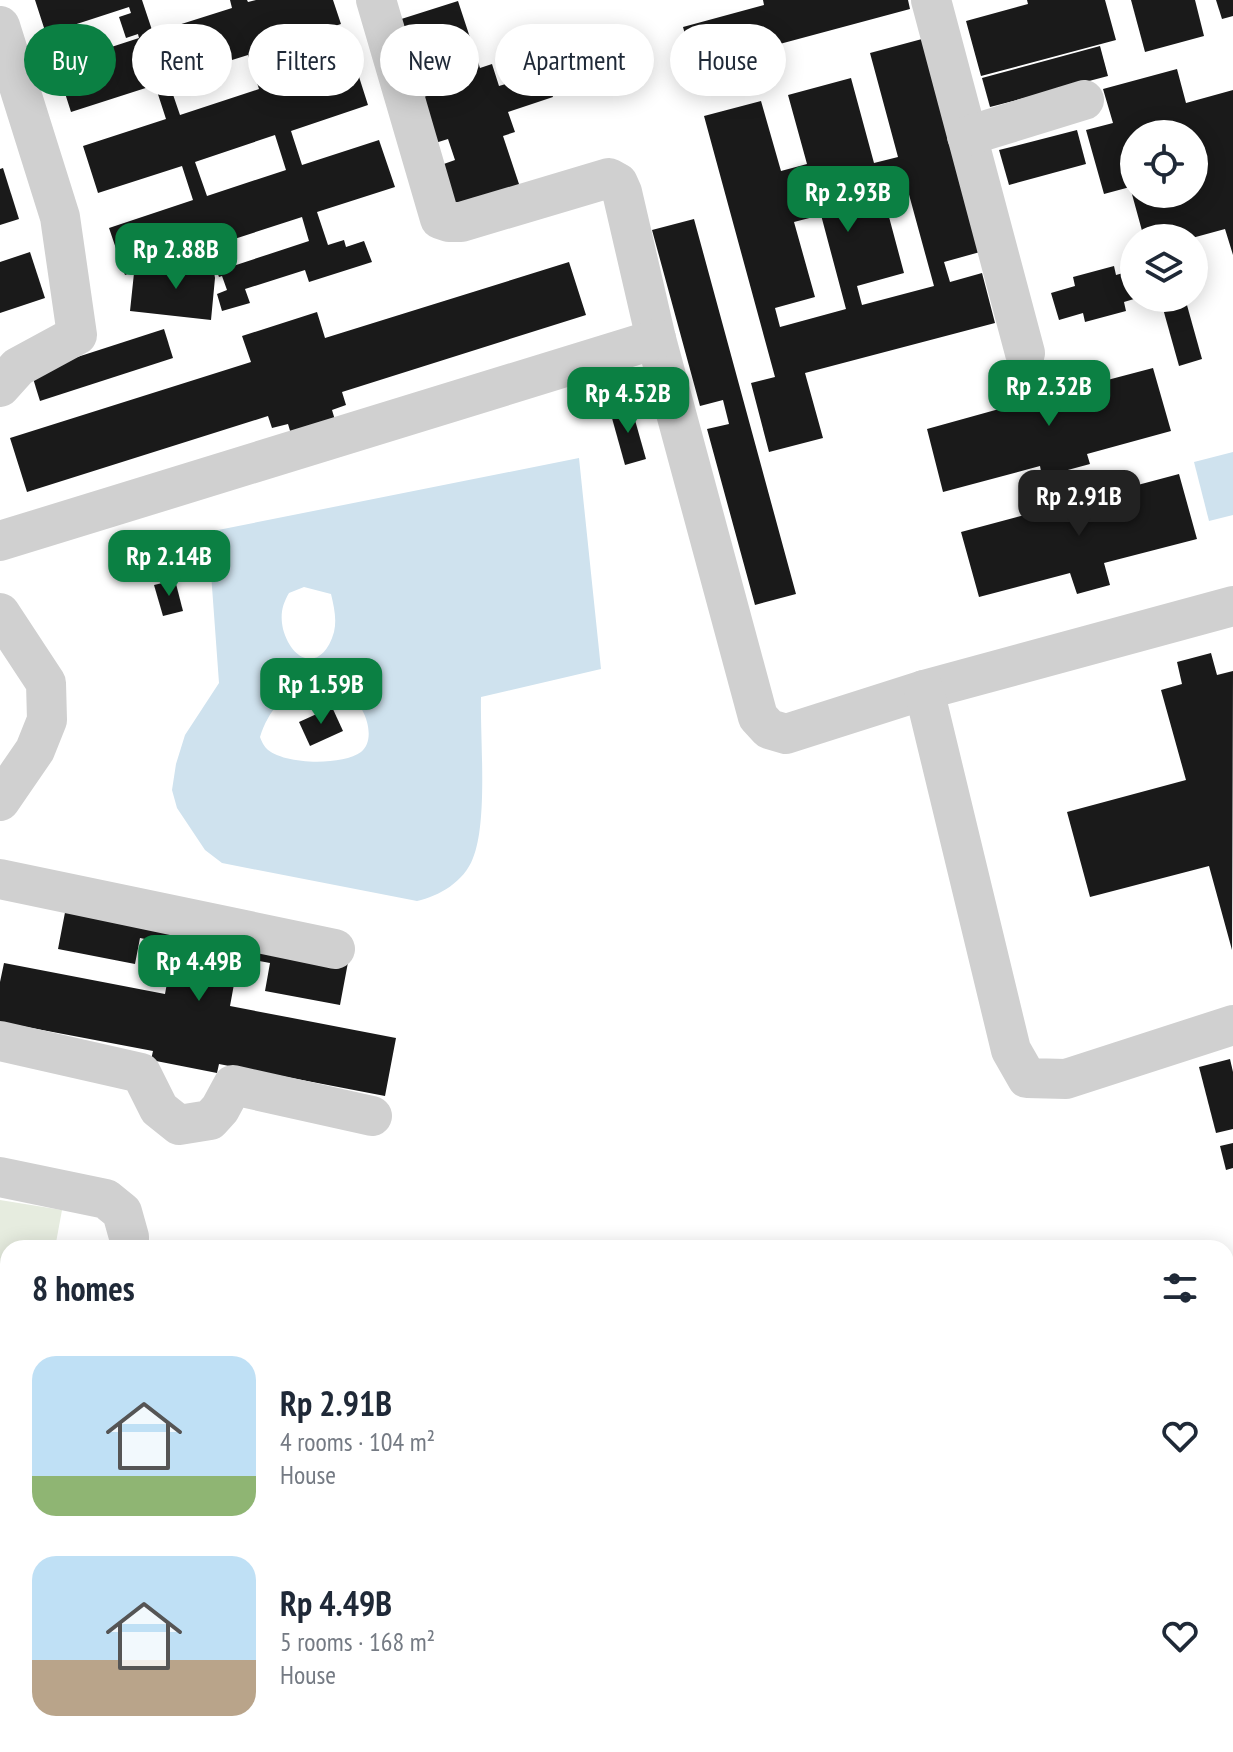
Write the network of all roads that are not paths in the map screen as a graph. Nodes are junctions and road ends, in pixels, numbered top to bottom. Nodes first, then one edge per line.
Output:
1 (376, 0) edge
2 (931, 0) edge
3 (0, 26) edge
4 (1084, 100) dead end
5 (967, 136) junction
6 (656, 339) junction
7 (1025, 353) dead end
8 (0, 387) edge
9 (0, 541) edge
10 (1233, 606) edge
11 (0, 613) edge
12 (924, 690) junction
13 (0, 801) edge
14 (0, 879) edge
15 (335, 949) dead end
16 (1233, 1025) edge
17 (0, 1041) edge
18 (372, 1116) dead end
19 (0, 1177) edge
20 (129, 1240) edge

1 - 6 lane
2 - 5 lane
3 - 8 lane
4 - 5 lane
5 - 7 lane
6 - 9 lane
6 - 12 lane
10 - 12 lane
11 - 13 lane
12 - 16 lane
14 - 15 lane
17 - 18 lane
19 - 20 lane

